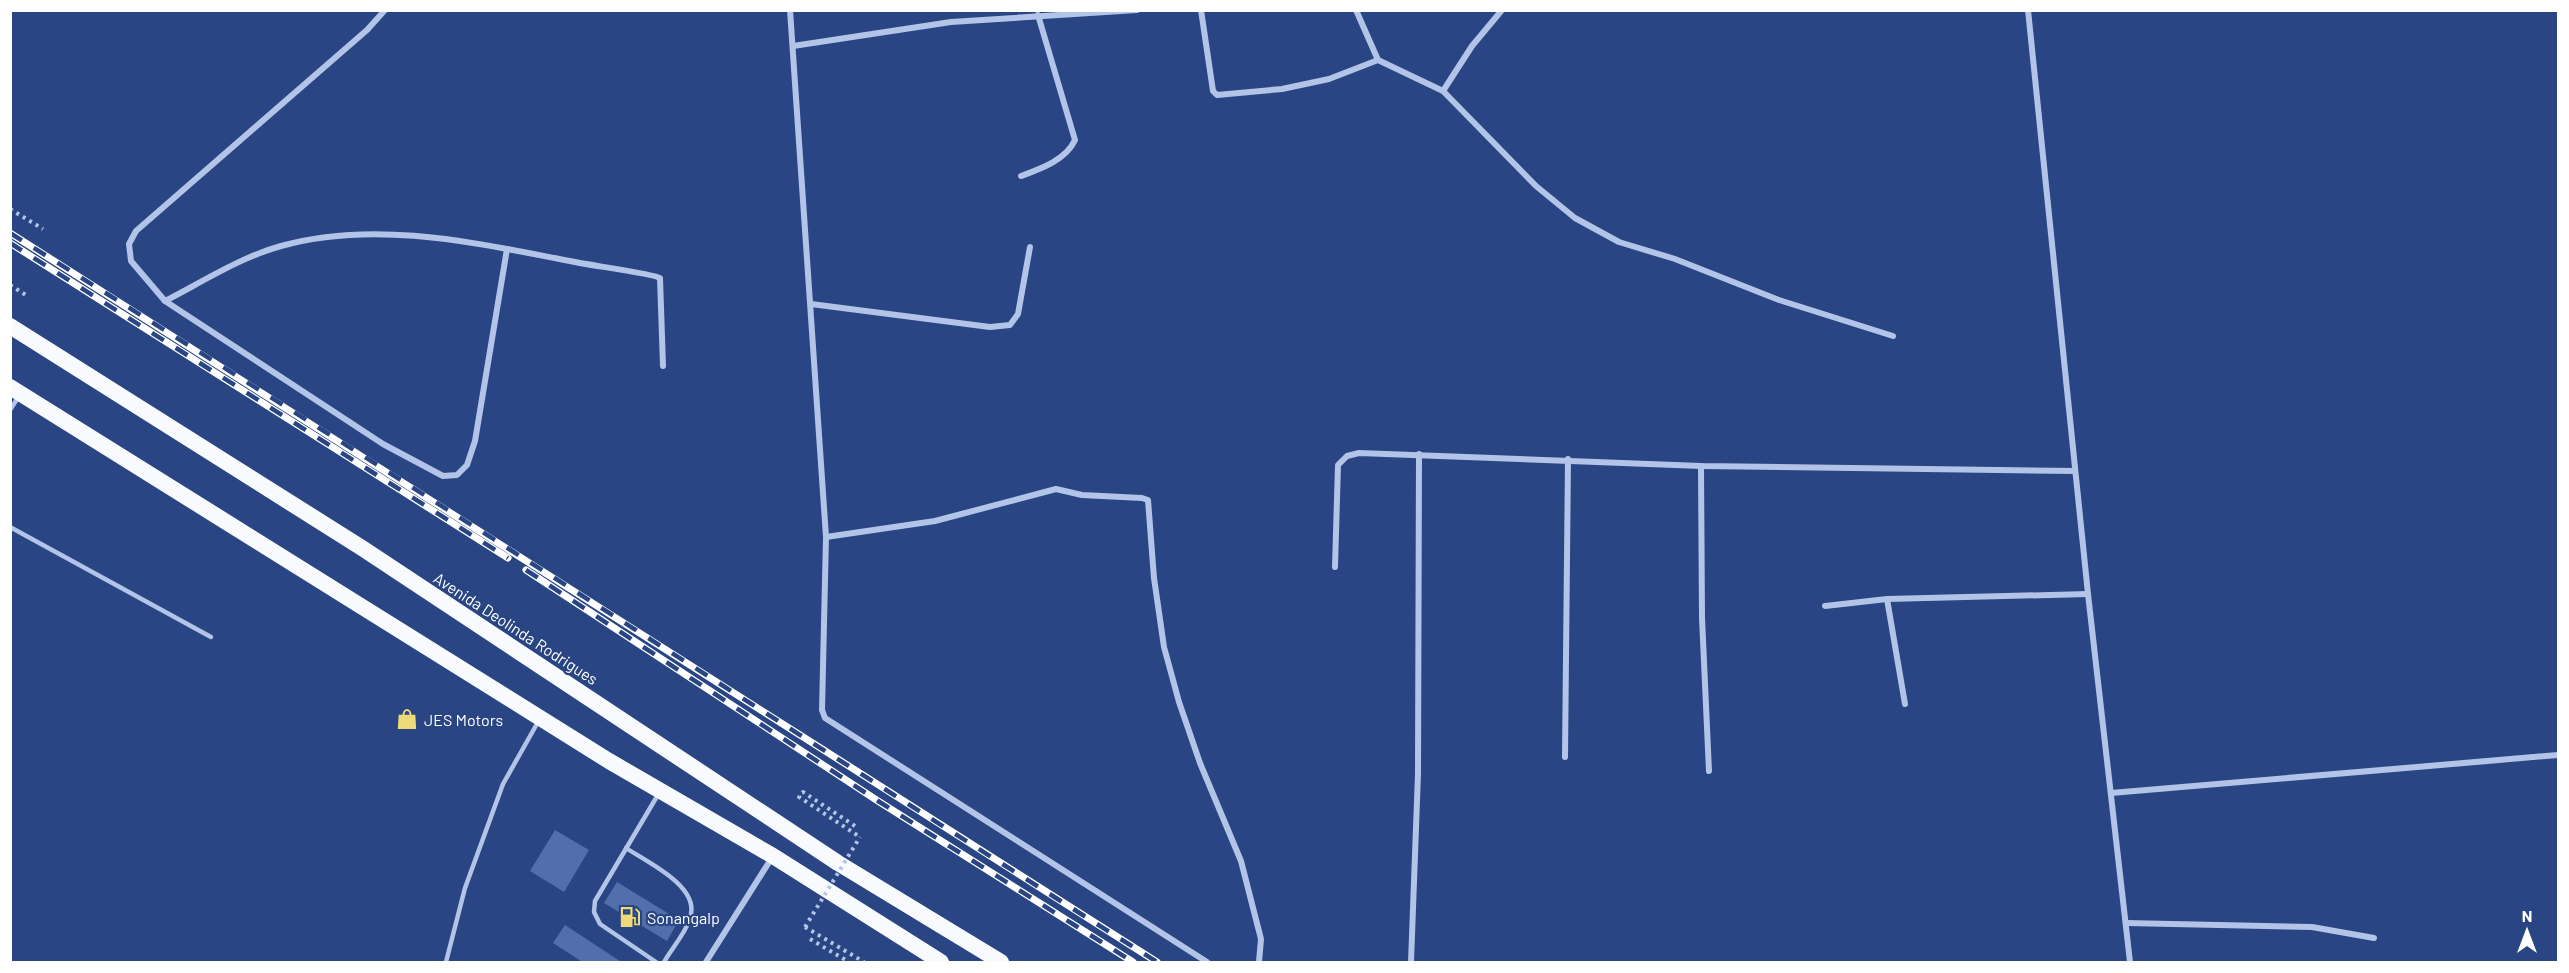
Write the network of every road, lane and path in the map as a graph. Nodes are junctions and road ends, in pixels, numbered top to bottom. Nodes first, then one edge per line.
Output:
1 (385, 10) edge
2 (790, 10) edge
3 (1137, 10) edge
4 (1201, 10) edge
5 (1356, 10) edge
6 (1502, 10) edge
7 (2028, 10) edge
8 (1038, 15) junction
9 (793, 46) junction
10 (1378, 60) junction
11 (1443, 90) junction
12 (1021, 176) dead end
13 (10, 209) edge
14 (43, 229) dead end
15 (1030, 247) dead end
16 (507, 249) junction
17 (10, 285) edge
18 (30, 297) dead end
19 (165, 301) junction
20 (811, 304) junction
21 (10, 326) edge
22 (1893, 336) dead end
23 (663, 366) dead end
24 (16, 390) edge
25 (10, 410) edge
26 (1419, 454) junction
27 (1568, 459) junction
28 (1701, 466) junction
29 (2076, 471) junction
30 (10, 528) edge
31 (826, 537) junction
32 (1335, 567) dead end
33 (2088, 594) junction
34 (1887, 599) junction
35 (1825, 606) dead end
36 (212, 637) dead end
37 (1905, 704) dead end
38 (541, 717) junction
39 (2559, 754) edge
40 (1565, 757) dead end
41 (1709, 771) dead end
42 (660, 791) junction
43 (2111, 793) junction
44 (855, 826) dead end
45 (626, 848) junction
46 (773, 856) junction
47 (2127, 923) junction
48 (2374, 938) dead end
49 (810, 939) dead end
50 (446, 963) edge
51 (656, 963) edge
52 (664, 963) edge
53 (706, 963) edge
54 (849, 963) edge
55 (864, 963) edge
56 (941, 963) edge
57 (1001, 963) edge
58 (1208, 963) edge
59 (1259, 963) edge
60 (1411, 963) edge
61 (2130, 963) edge

1 - 19 street
2 - 9 street
3 - 8 street
4 - 10 street
5 - 10 street
6 - 11 street
7 - 29 street
8 - 9 street
8 - 12 street
9 - 20 street
10 - 11 street
11 - 22 street
13 - 14 path
15 - 20 street
16 - 19 street
16 - 19 street
16 - 23 street
17 - 18 path
20 - 31 street
21 - 57 highway, Avenida Deolinda Rodrigues
24 - 25 lane
24 - 38 highway
26 - 27 street
26 - 32 street
26 - 60 street
27 - 28 street
27 - 40 street
28 - 29 street
28 - 41 street
29 - 33 street
30 - 36 lane
31 - 58 street
31 - 59 street
33 - 34 street
33 - 43 street
34 - 35 street
34 - 37 street
38 - 42 highway
38 - 50 lane
39 - 43 street
42 - 45 lane
42 - 46 highway
43 - 47 street
44 - 55 path, bridge
45 - 51 lane
45 - 52 lane
46 - 53 street
46 - 56 highway
47 - 48 street
47 - 61 street
49 - 54 path

